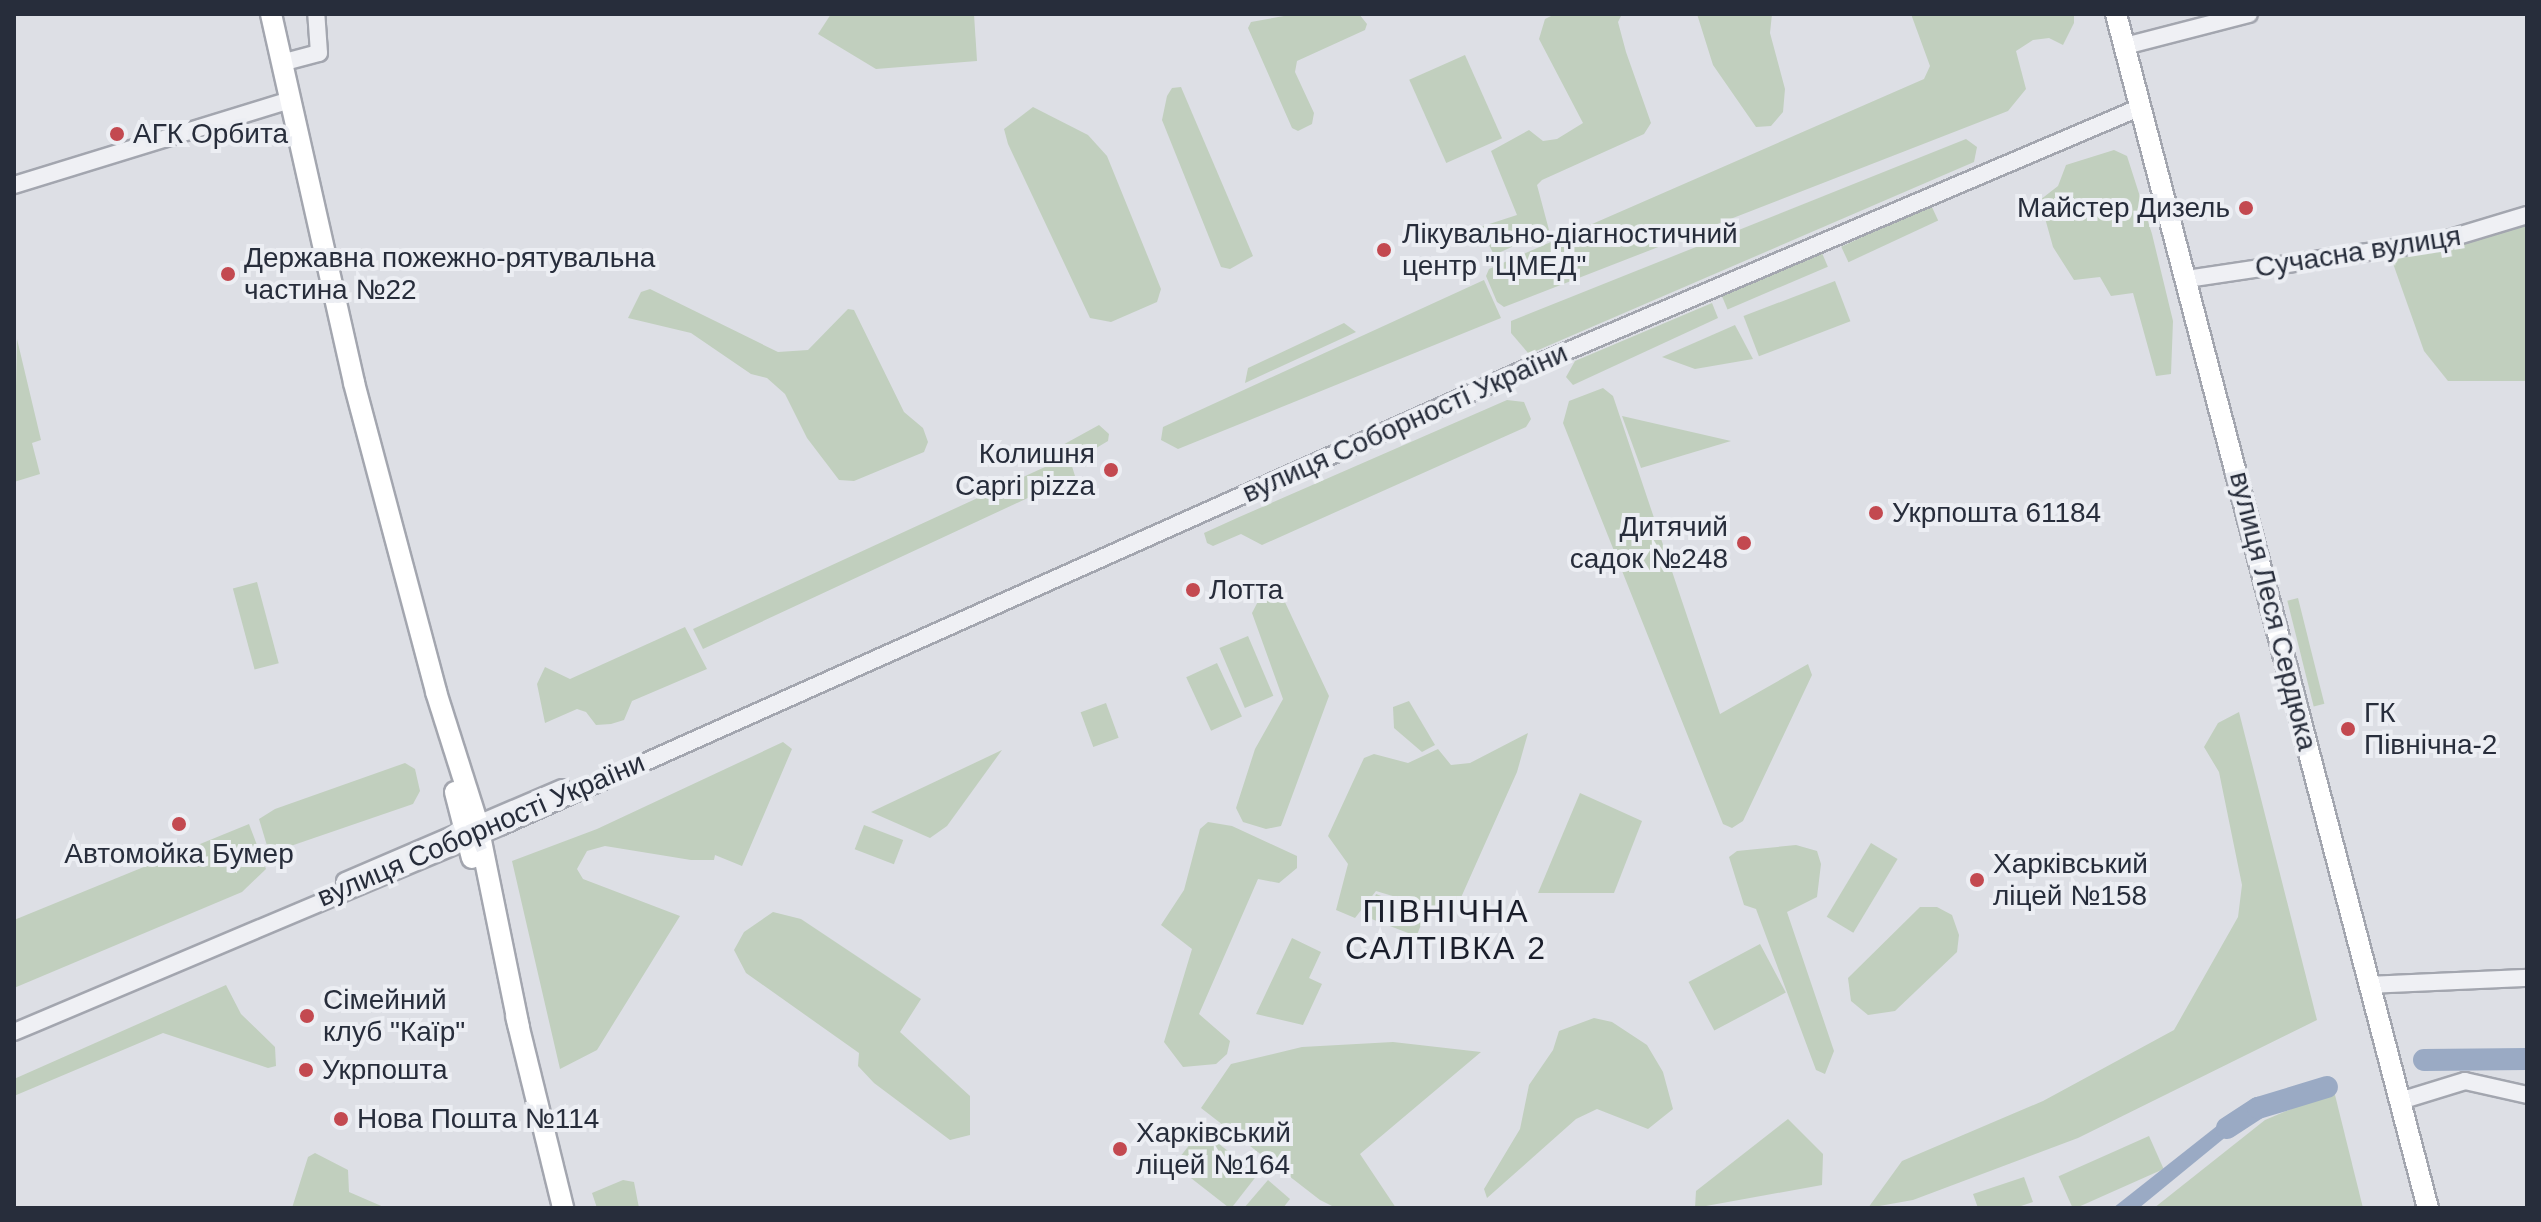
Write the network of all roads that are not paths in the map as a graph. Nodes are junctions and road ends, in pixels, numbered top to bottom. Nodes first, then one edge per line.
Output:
1 (271, 14) edge
2 (316, 14) edge
3 (2116, 14) edge
4 (2249, 14) edge
5 (2125, 46) junction
6 (281, 63) junction
7 (290, 100) junction
8 (2141, 107) junction
9 (14, 185) edge
10 (2527, 215) edge
11 (2187, 279) junction
12 (472, 831) junction
13 (2527, 978) edge
14 (2370, 985) junction
15 (14, 1032) edge
16 (2398, 1092) junction
17 (2527, 1095) edge
18 (563, 1208) edge
19 (2428, 1208) edge

1 - 6 main road
2 - 6 street
3 - 5 main road, вулиця Леся Сердюка
4 - 5 street
5 - 8 main road, вулиця Леся Сердюка
6 - 7 main road
7 - 9 street
7 - 12 main road
8 - 11 main road, вулиця Леся Сердюка
8 - 12 street, вулиця Соборності України
10 - 11 street, Сучасна вулиця
11 - 14 main road, вулиця Леся Сердюка
12 - 15 street, вулиця Соборності України
12 - 18 main road
13 - 14 street
14 - 16 main road, вулиця Леся Сердюка
16 - 17 street
16 - 19 main road, вулиця Леся Сердюка

